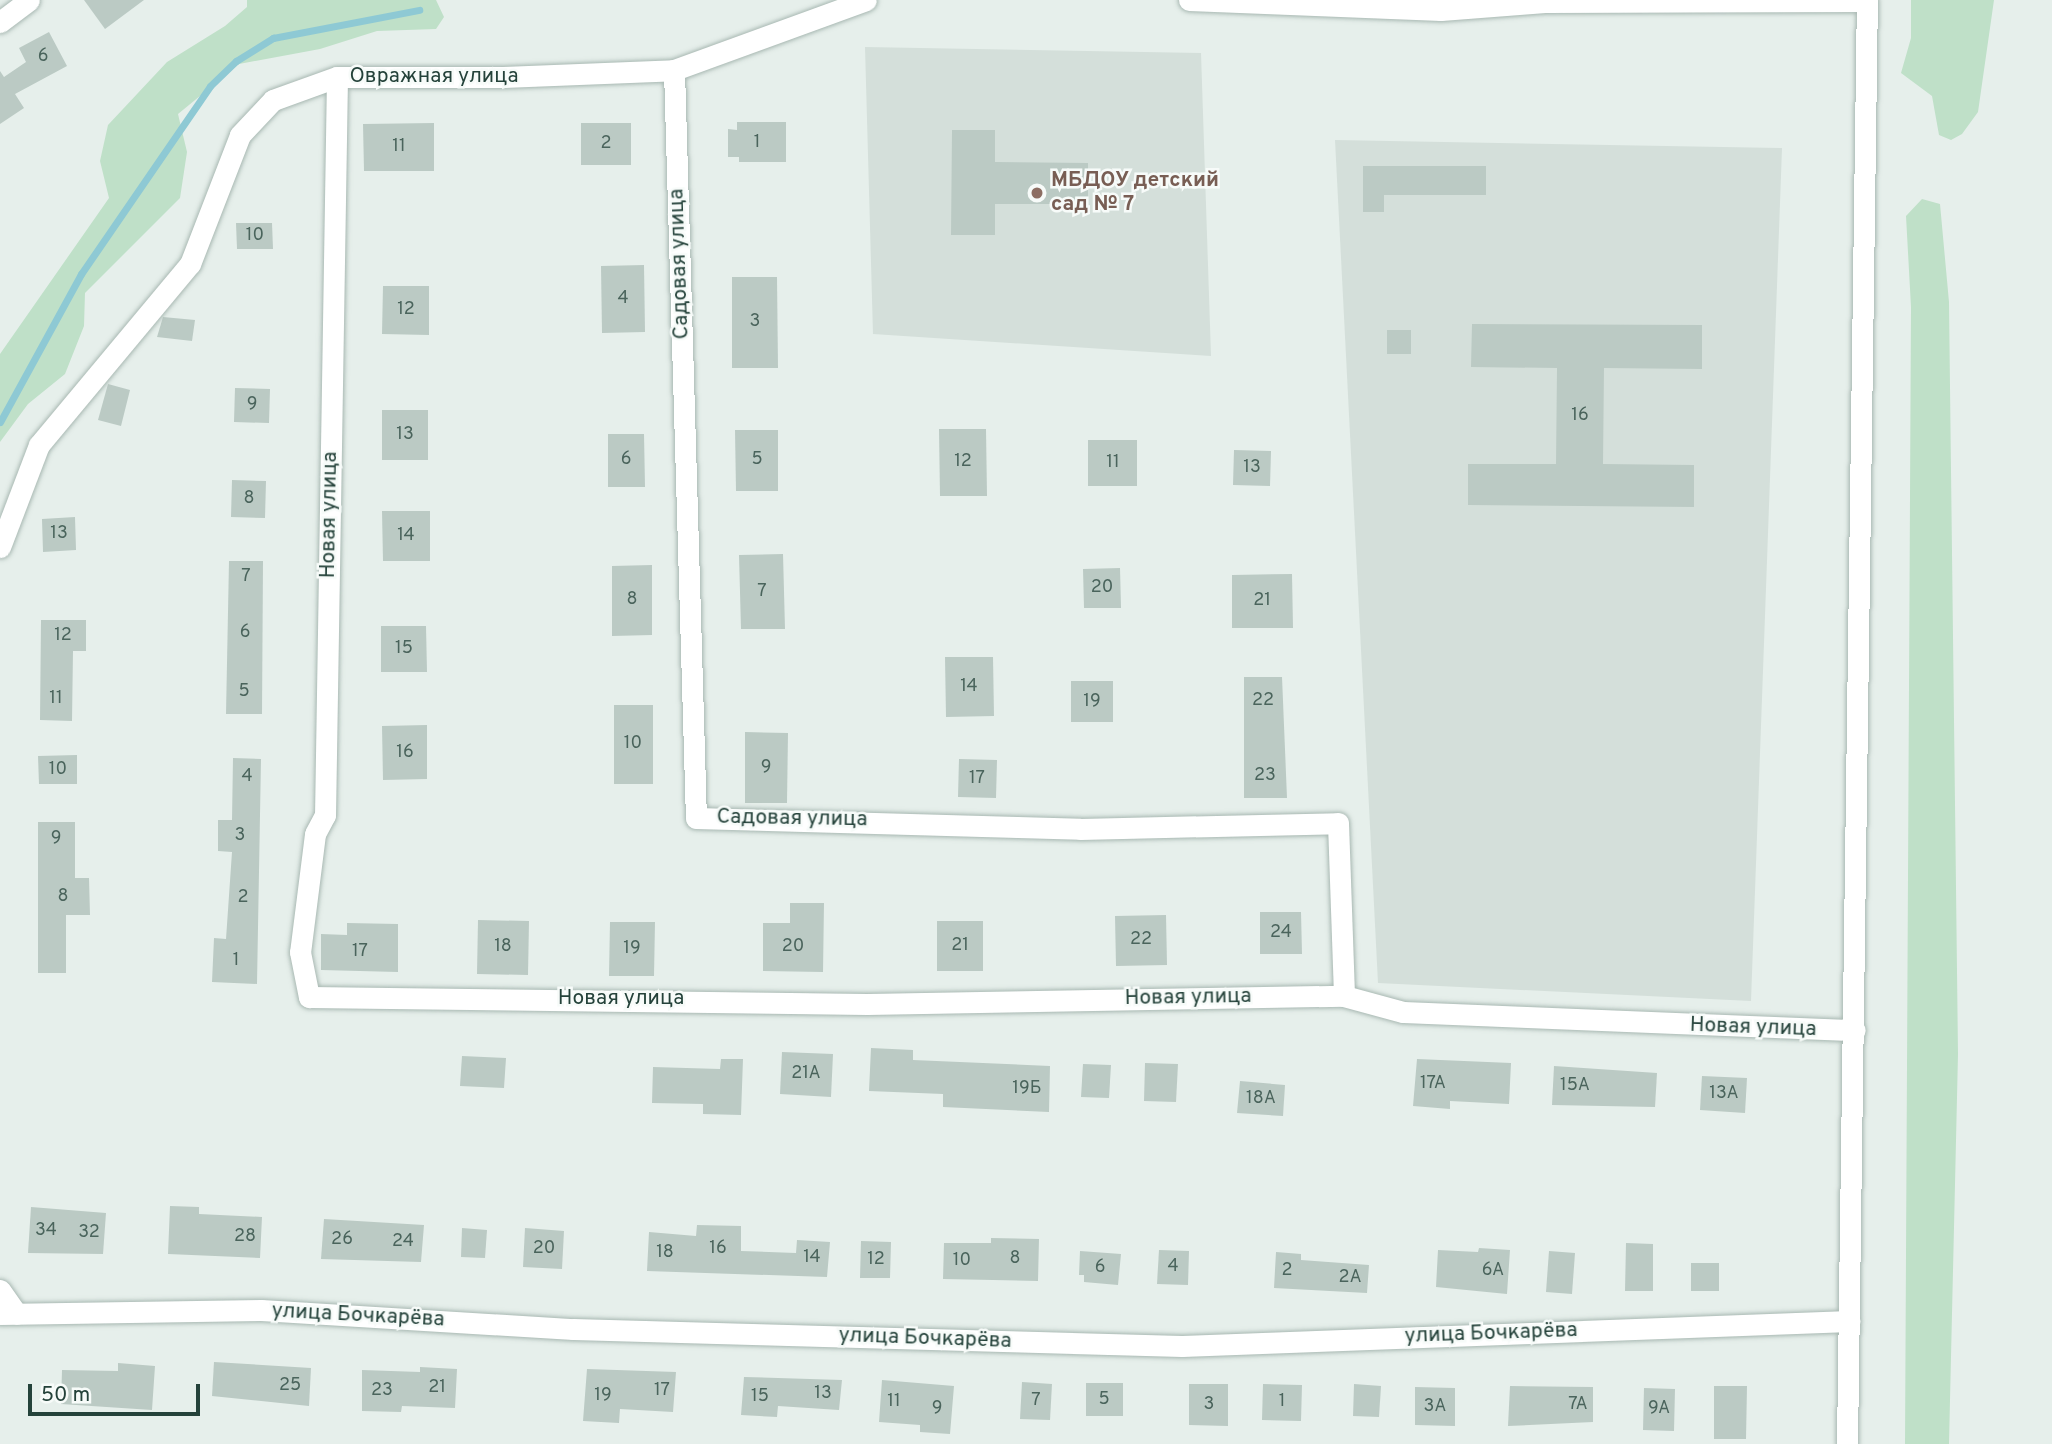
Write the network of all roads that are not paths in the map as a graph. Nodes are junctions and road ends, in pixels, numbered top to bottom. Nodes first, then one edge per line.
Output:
1 (29, 0) edge
2 (866, 0) edge
3 (1189, 0) edge
4 (1867, 0) edge
5 (0, 22) edge
6 (674, 70) junction
7 (337, 77) junction
8 (0, 547) edge
9 (1344, 996) junction
10 (1855, 1030) junction
11 (0, 1290) edge
12 (9, 1314) edge
13 (1850, 1321) junction
14 (1847, 1444) edge

1 - 5 street
2 - 6 street, Овражная улица
3 - 4 street
4 - 10 street
6 - 7 street, Овражная улица
6 - 9 street, Садовая улица
7 - 8 street, Овражная улица
7 - 9 street, Новая улица
9 - 10 street, Новая улица
10 - 13 street
11 - 12 street
12 - 13 street, улица Бочкарёва
13 - 14 street

